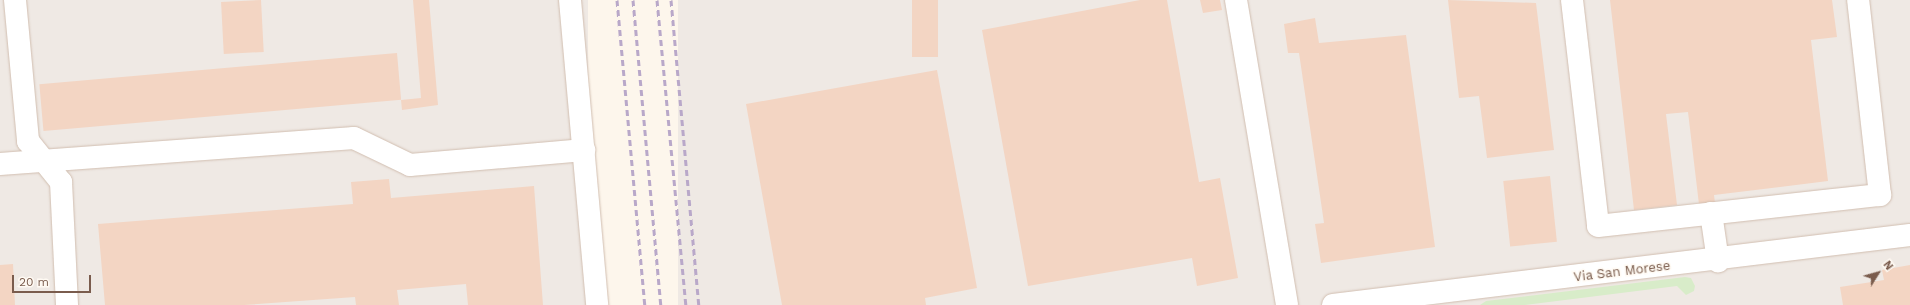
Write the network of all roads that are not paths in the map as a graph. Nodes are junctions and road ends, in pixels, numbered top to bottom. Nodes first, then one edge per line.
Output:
1 (15, 0) edge
2 (570, 0) edge
3 (1236, 0) edge
4 (1572, 0) edge
5 (1858, 0) edge
6 (584, 150) junction
7 (44, 161) junction
8 (0, 164) edge
9 (1711, 213) junction
10 (1910, 235) edge
11 (1718, 261) junction
12 (67, 305) edge
13 (598, 305) edge
14 (1287, 305) edge
15 (1333, 305) edge

1 - 7 street
2 - 6 street
3 - 14 street
4 - 9 street
5 - 9 street
6 - 7 street
6 - 13 street
7 - 8 street
7 - 12 street
9 - 11 street
10 - 11 street, Via San Morese
11 - 15 street, Via San Morese

